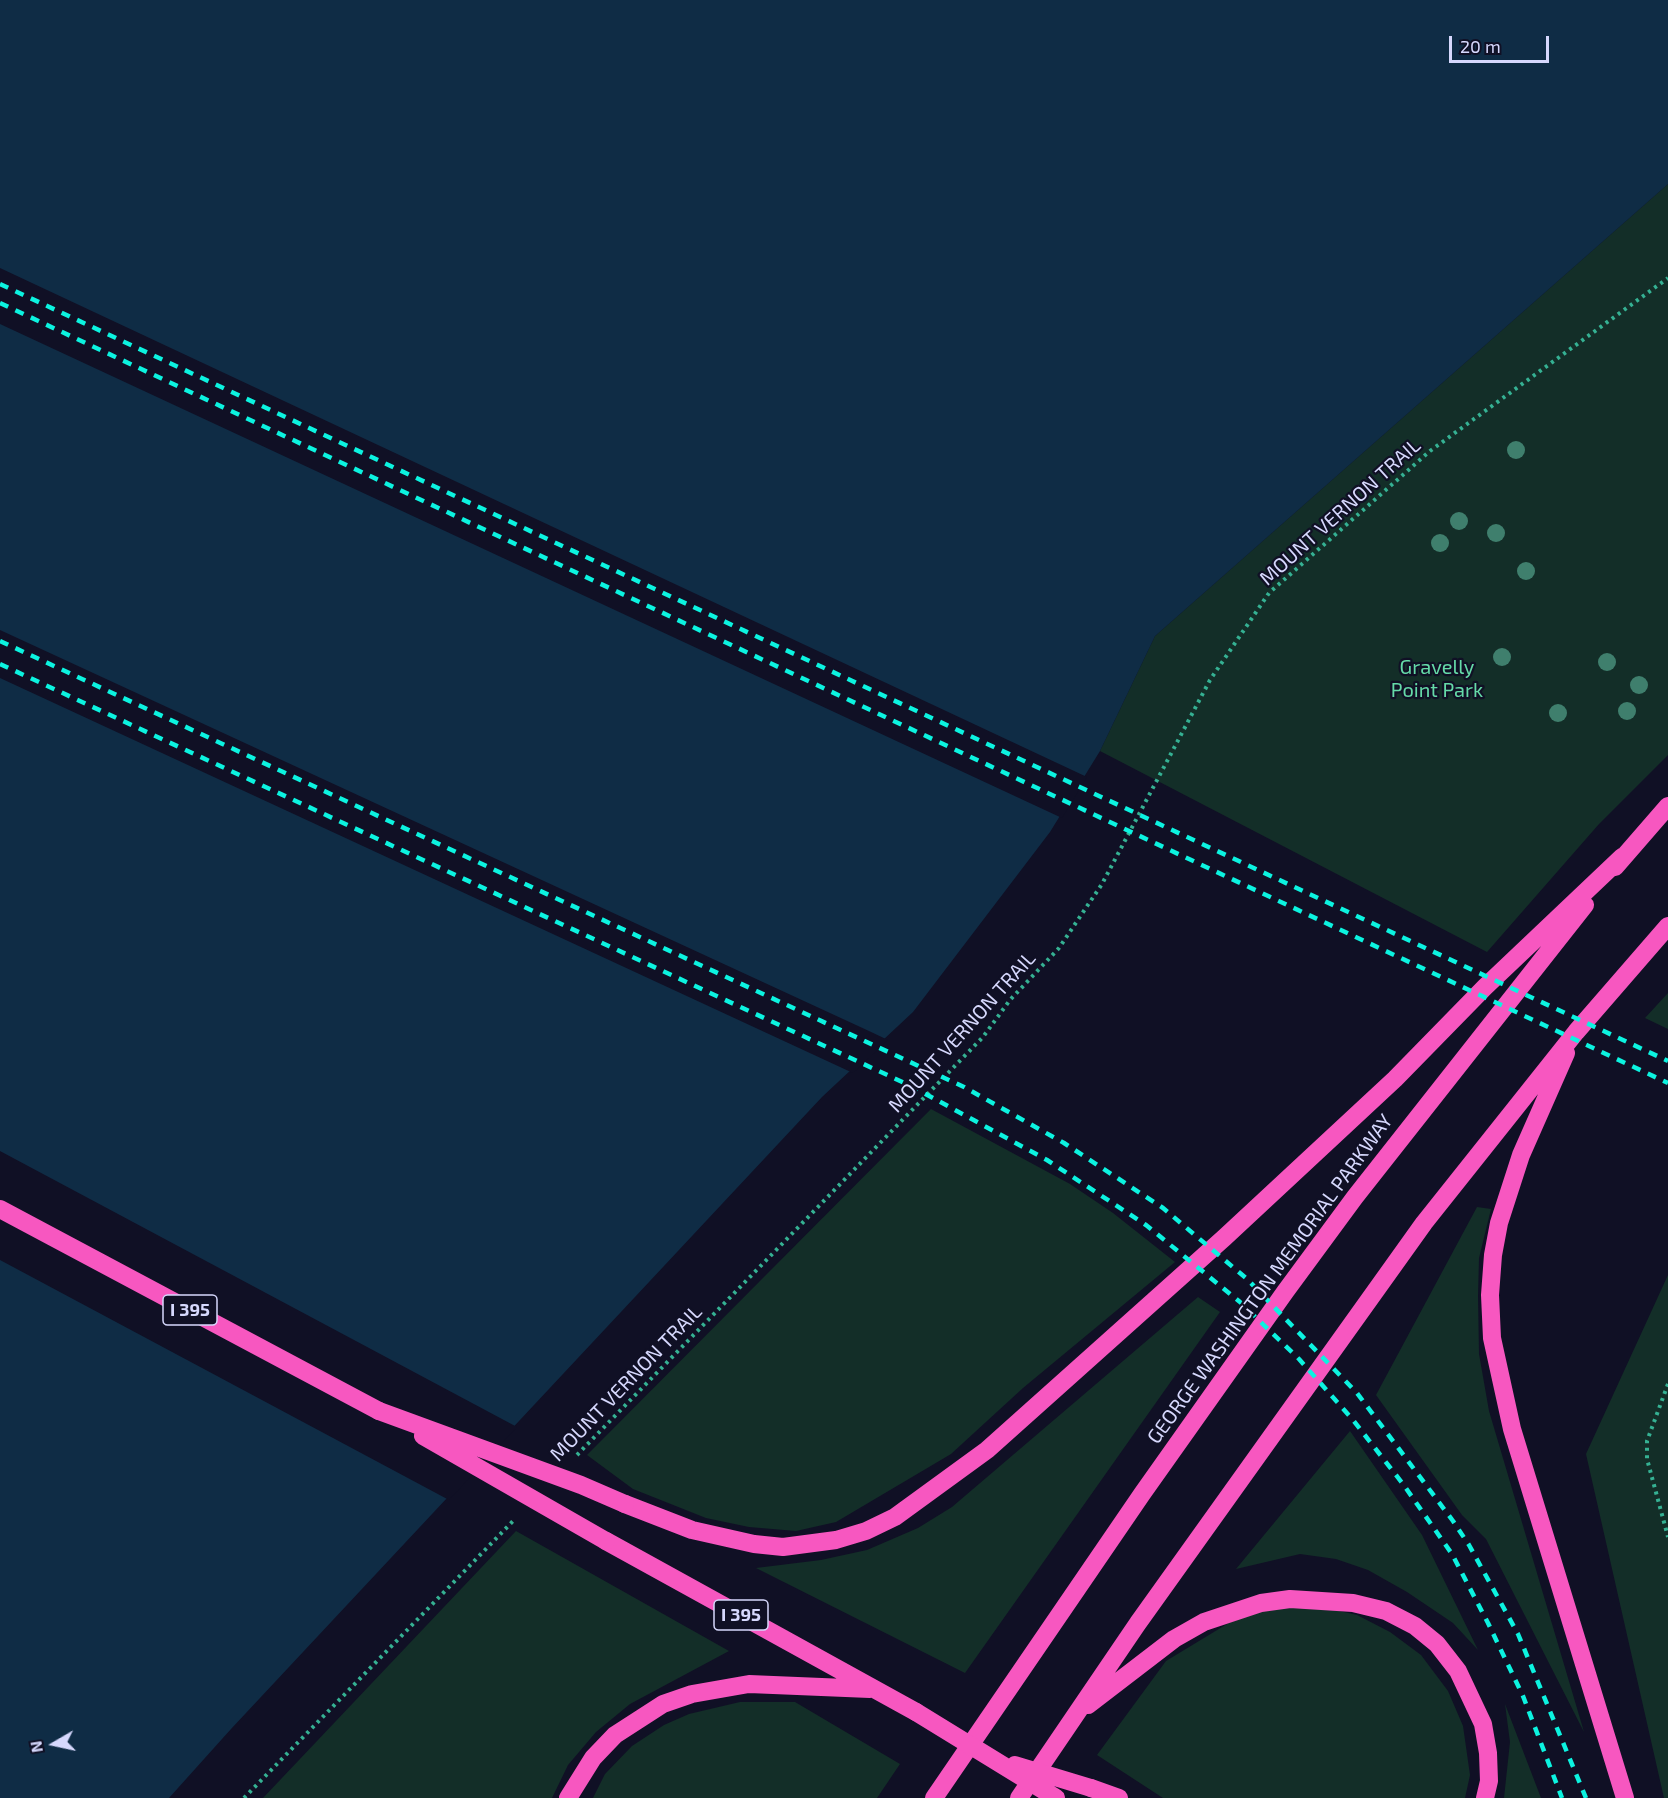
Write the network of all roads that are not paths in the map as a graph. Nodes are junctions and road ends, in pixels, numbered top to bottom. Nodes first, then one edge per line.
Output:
1 (1668, 806) edge
2 (1623, 858) junction
3 (1668, 926) edge
4 (1576, 1032) junction
5 (0, 1209) edge
6 (380, 1411) junction
7 (875, 1689) junction
8 (1075, 1715) junction
9 (995, 1759) junction
10 (568, 1798) edge
11 (934, 1798) edge
12 (1019, 1798) edge
13 (1056, 1798) edge
14 (1119, 1798) edge
15 (1485, 1798) edge
16 (1625, 1798) edge

1 - 2 highway, GEORGE WASHINGTON MEMORIAL PARKWAY
2 - 6 highway, bridge
2 - 11 highway, GEORGE WASHINGTON MEMORIAL PARKWAY
3 - 4 highway
4 - 8 highway
4 - 16 highway
5 - 6 highway, I 395
6 - 7 highway, I 395, bridge
7 - 9 highway, I 395, bridge
7 - 10 highway
8 - 12 highway
8 - 15 highway
9 - 13 highway, I 395, bridge
9 - 14 highway, bridge

